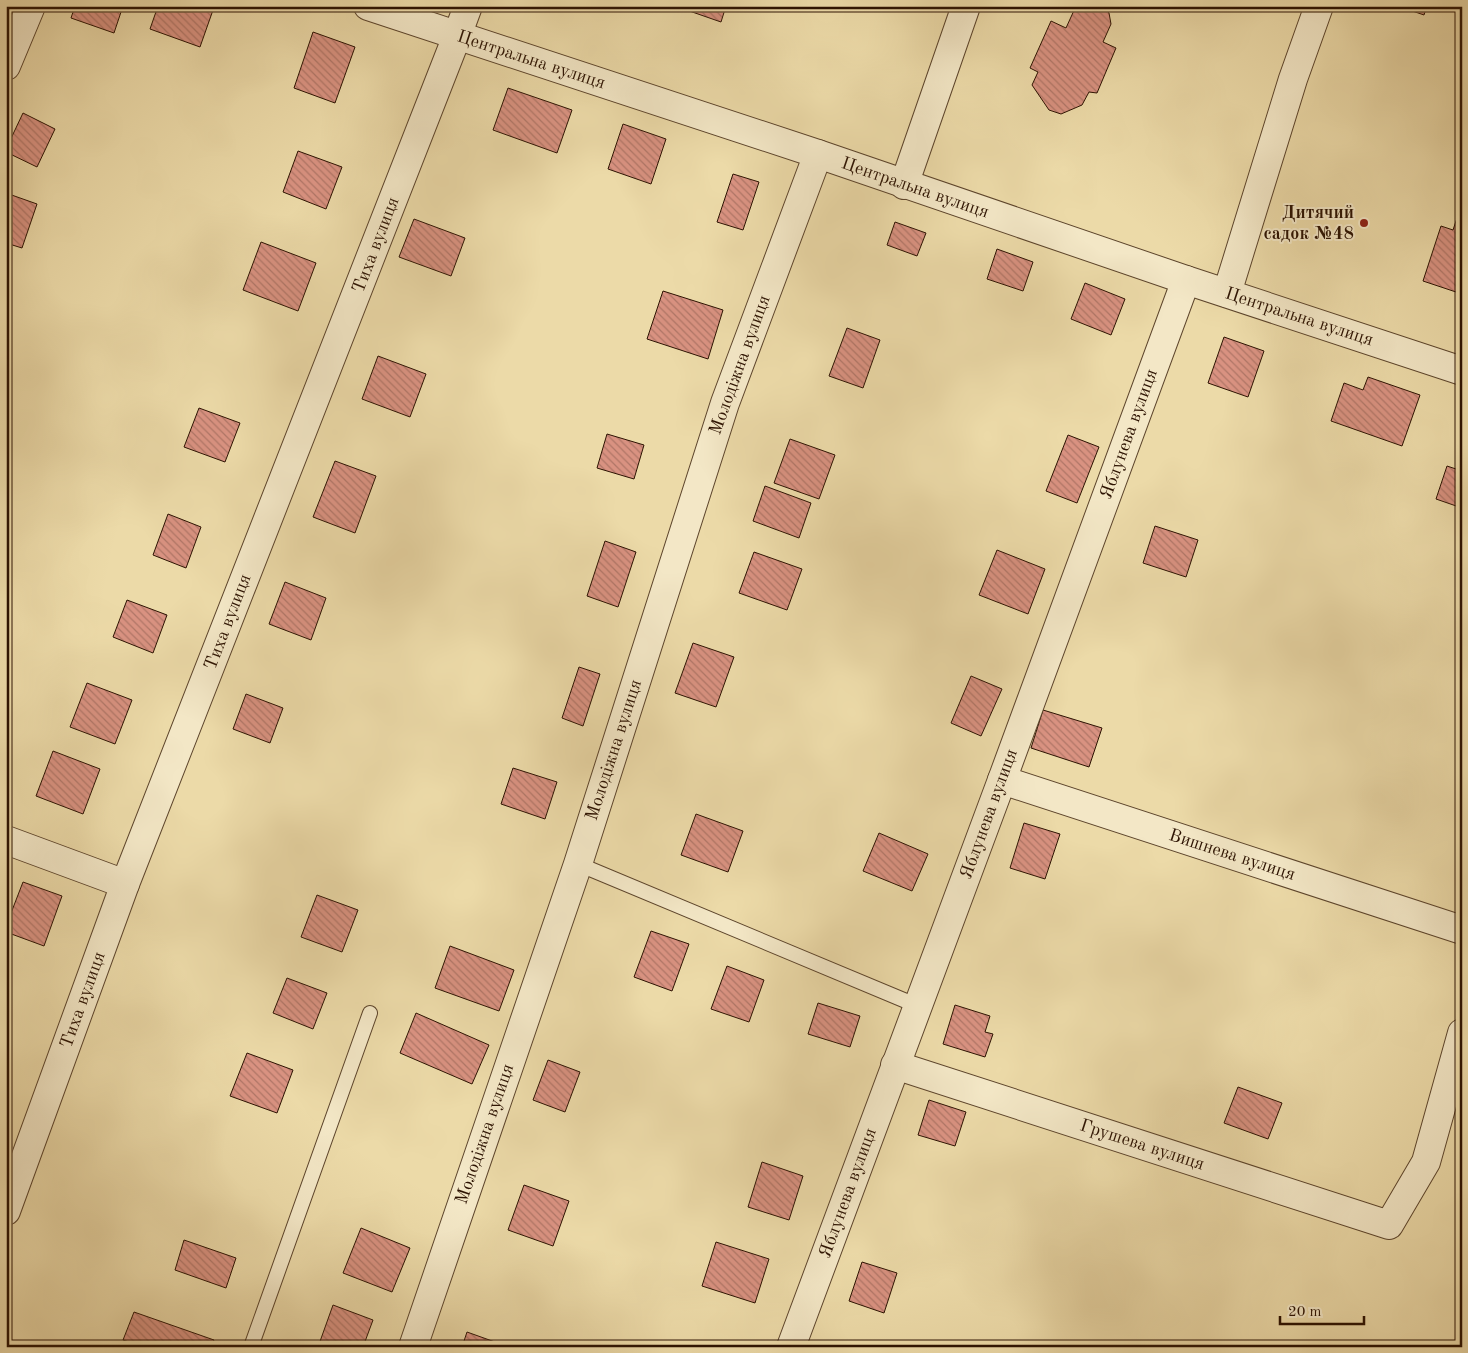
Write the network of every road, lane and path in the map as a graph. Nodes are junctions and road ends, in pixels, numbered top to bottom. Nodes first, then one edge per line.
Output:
1 (31, 6) edge
2 (368, 6) edge
3 (468, 6) edge
4 (966, 6) edge
5 (1319, 6) edge
6 (457, 36) junction
7 (6, 66) edge
8 (818, 154) junction
9 (904, 185) junction
10 (1186, 280) junction
11 (1227, 293) junction
12 (1462, 371) edge
13 (1002, 780) junction
14 (6, 840) edge
15 (578, 864) junction
16 (125, 884) junction
17 (1462, 930) edge
18 (918, 1006) junction
19 (370, 1013) dead end
20 (1462, 1033) edge
21 (896, 1065) junction
22 (6, 1211) edge
23 (252, 1347) edge
24 (413, 1347) edge
25 (790, 1347) edge

1 - 7 street
2 - 6 street, Центральна вулиця
3 - 6 street, Тиха вулиця
4 - 9 street
5 - 11 street
6 - 8 street, Центральна вулиця
6 - 16 street, Тиха вулиця
8 - 9 street, Центральна вулиця
8 - 15 street, Молодіжна вулиця
9 - 10 street, Центральна вулиця
10 - 11 street, Центральна вулиця
10 - 13 street, Яблунева вулиця
11 - 12 street, Центральна вулиця
13 - 17 street, Вишнева вулиця
13 - 18 street, Яблунева вулиця
14 - 16 street
15 - 18 lane
15 - 24 street, Молодіжна вулиця
16 - 22 street, Тиха вулиця
18 - 21 street, Яблунева вулиця
19 - 23 lane
20 - 21 street, Грушева вулиця
21 - 25 street, Яблунева вулиця

